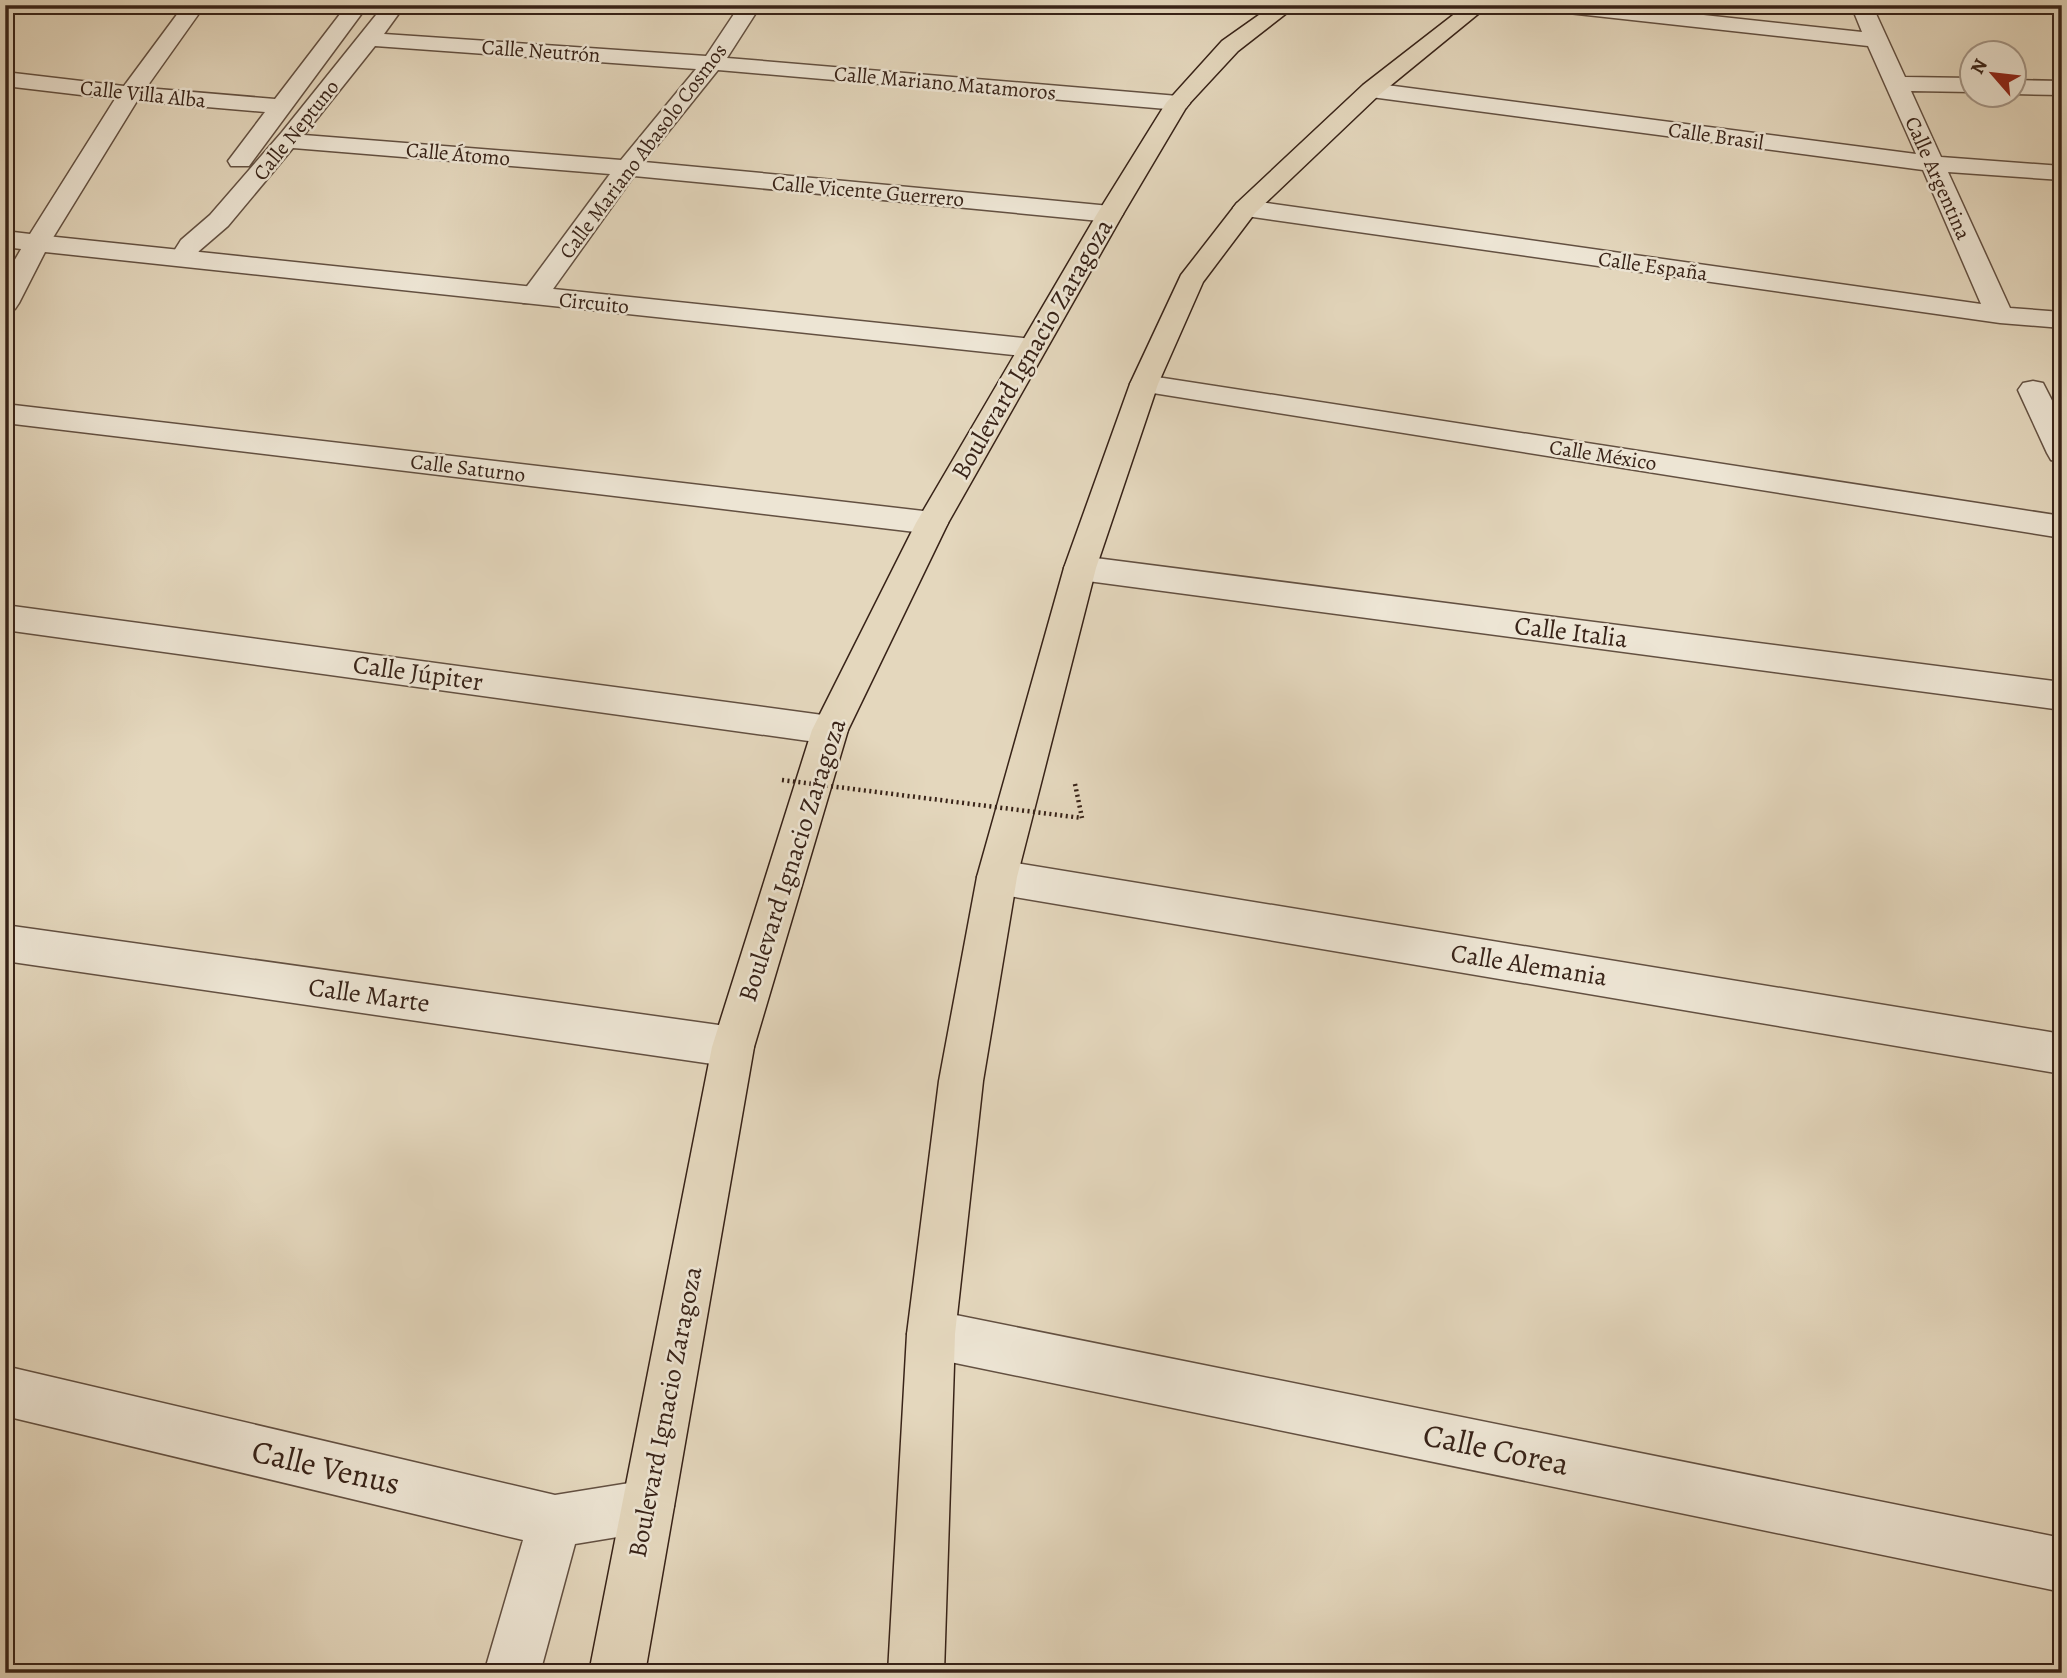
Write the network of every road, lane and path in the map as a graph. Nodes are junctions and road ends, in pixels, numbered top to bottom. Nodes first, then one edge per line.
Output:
1 (195, 5) edge
2 (358, 5) edge
3 (395, 5) edge
4 (751, 5) edge
5 (1287, 5) edge
6 (1479, 5) edge
7 (1550, 5) edge
8 (1861, 5) edge
9 (369, 39) junction
10 (1876, 40) junction
11 (712, 63) junction
12 (5, 79) edge
13 (1895, 84) junction
14 (1958, 85) edge
15 (2028, 87) edge
16 (2062, 88) edge
17 (1371, 90) junction
18 (130, 94) junction
19 (1178, 103) junction
20 (281, 106) junction
21 (289, 141) junction
22 (1933, 164) junction
23 (627, 168) junction
24 (2062, 173) edge
25 (1246, 208) junction
26 (1110, 214) junction
27 (5, 239) edge
28 (37, 243) junction
29 (176, 253) junction
30 (533, 297) junction
31 (5, 303) edge
32 (2000, 315) junction
33 (2062, 320) edge
34 (1032, 348) junction
35 (1144, 384) junction
36 (2033, 390) dead end
37 (5, 413) edge
38 (2062, 453) edge
39 (932, 523) junction
40 (2062, 527) edge
41 (1080, 568) junction
42 (5, 617) edge
43 (2062, 695) edge
44 (830, 730) junction
45 (782, 780) dead end
46 (1082, 818) dead end
47 (997, 877) junction
48 (5, 943) edge
49 (733, 1047) junction
50 (2062, 1054) edge
51 (931, 1334) junction
52 (5, 1391) edge
53 (648, 1506) junction
54 (555, 1521) junction
55 (2062, 1565) edge
56 (512, 1673) edge
57 (617, 1673) edge
58 (916, 1673) edge

1 - 18 street
2 - 20 street, Calle Neptuno
3 - 9 street, Calle Neptuno
4 - 11 street, Calle Mariano Abasolo Cosmos
5 - 19 main road, Boulevard Ignacio Zaragoza
6 - 17 main road
7 - 10 street
8 - 10 street, Calle Argentina
9 - 11 street, Calle Neutrón
9 - 21 street, Calle Neptuno
10 - 13 street, Calle Argentina
11 - 19 street, Calle Mariano Matamoros
11 - 23 street, Calle Mariano Abasolo Cosmos
12 - 18 street, Calle Villa Alba
13 - 14 street
13 - 22 street, Calle Argentina
15 - 16 street
17 - 22 street, Calle Brasil
17 - 25 main road
18 - 20 street, Calle Villa Alba
18 - 28 street
19 - 26 main road, Boulevard Ignacio Zaragoza
20 - 29 street, Calle Neptuno
21 - 23 street, Calle Átomo
21 - 29 street, Calle Neptuno
22 - 24 street, Calle Brasil
22 - 32 street, Calle Argentina
23 - 26 street, Calle Vicente Guerrero
23 - 30 street, Calle Mariano Abasolo Cosmos
25 - 32 street, Calle España
25 - 35 main road
26 - 34 main road, Boulevard Ignacio Zaragoza
27 - 28 street, Circuito
28 - 29 street, Circuito
28 - 31 street
29 - 30 street, Circuito
30 - 34 street, Circuito
32 - 33 street, Calle España
34 - 39 main road, Boulevard Ignacio Zaragoza
35 - 40 street, Calle México
35 - 41 main road
36 - 38 street
37 - 39 street, Calle Saturno
39 - 44 main road, Boulevard Ignacio Zaragoza
41 - 43 street, Calle Italia
41 - 47 main road
42 - 44 street, Calle Júpiter
44 - 49 main road, Boulevard Ignacio Zaragoza
45 - 46 path, bridge
47 - 50 street, Calle Alemania
47 - 51 main road
48 - 49 street, Calle Marte
49 - 53 main road, Boulevard Ignacio Zaragoza
51 - 55 street, Calle Corea
51 - 58 main road
52 - 54 street, Calle Venus
53 - 54 street, Calle Venus
53 - 57 main road, Boulevard Ignacio Zaragoza
54 - 56 street

